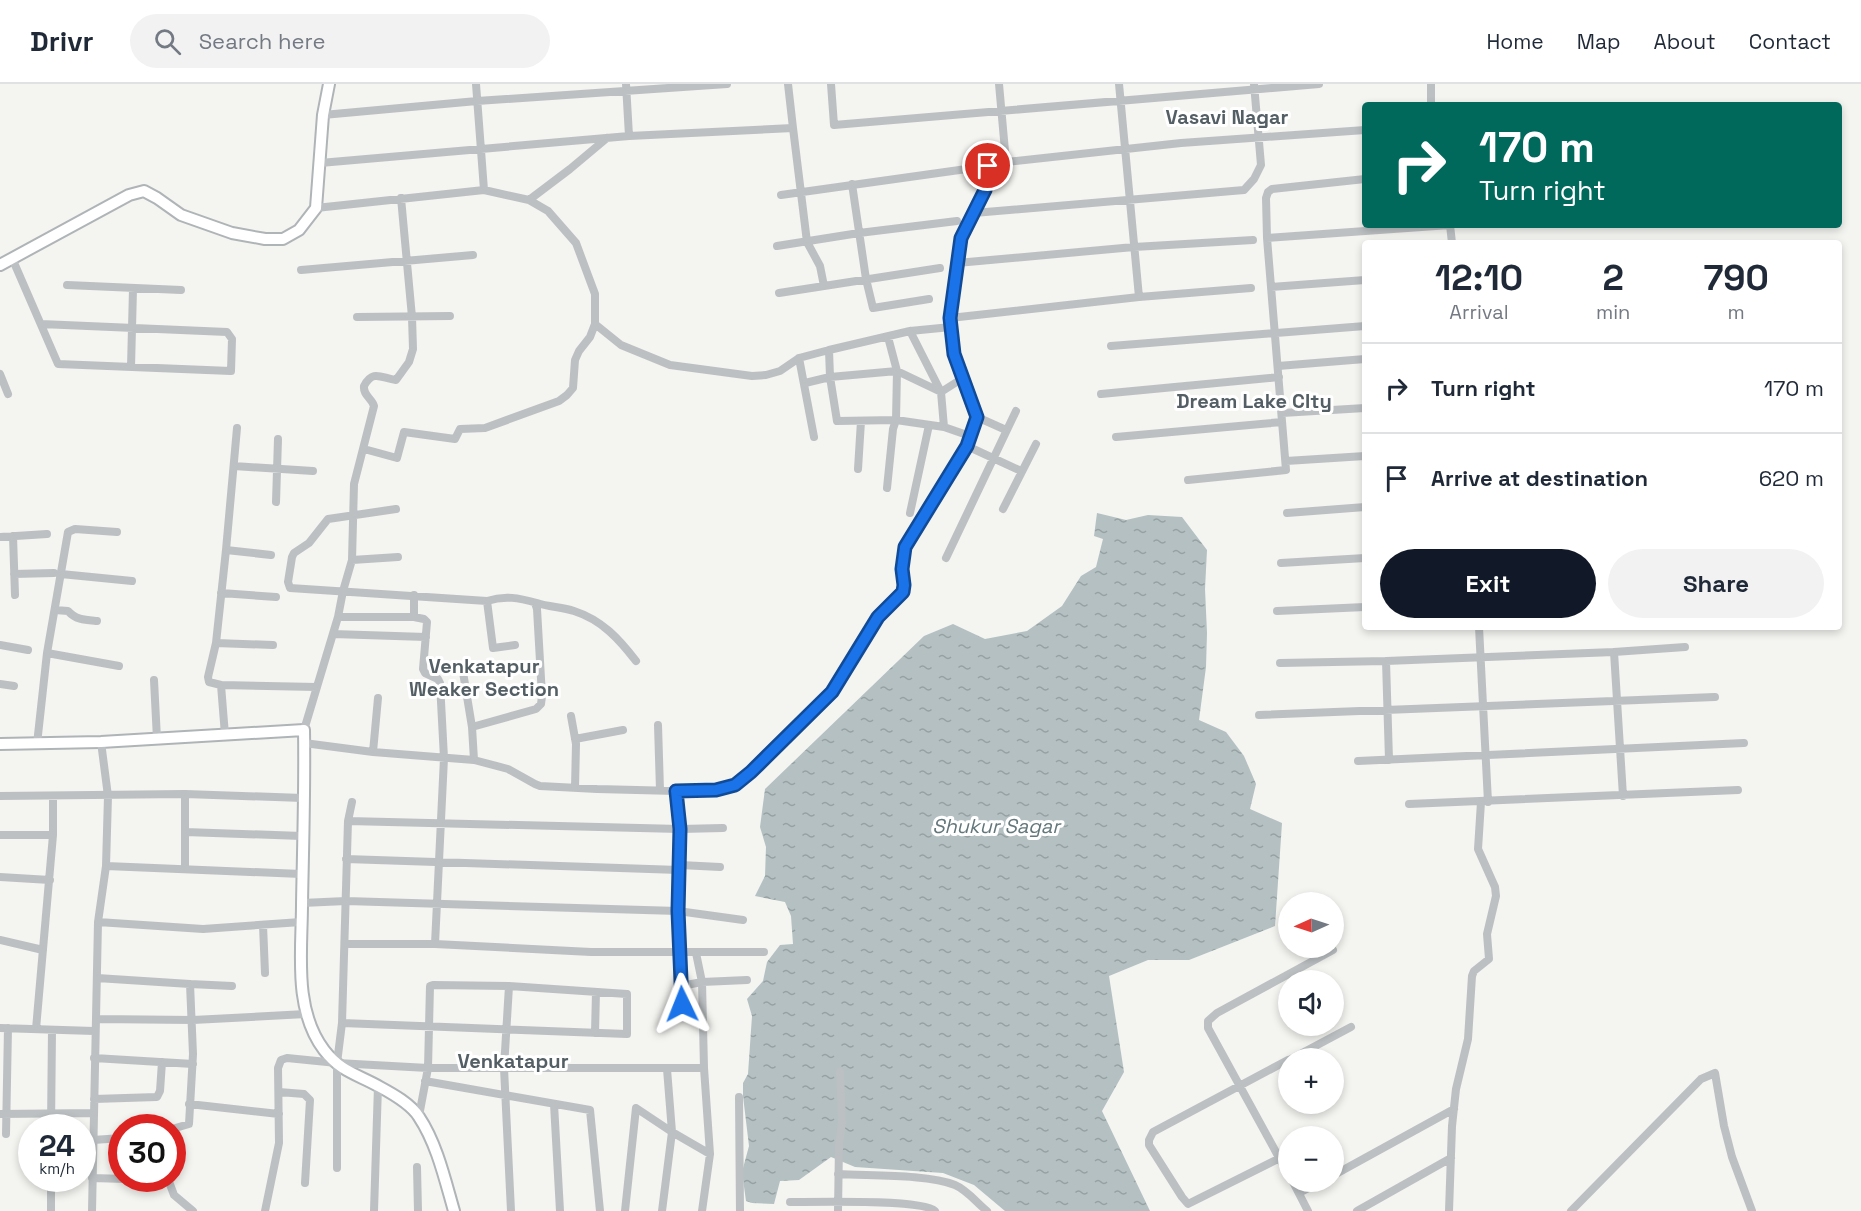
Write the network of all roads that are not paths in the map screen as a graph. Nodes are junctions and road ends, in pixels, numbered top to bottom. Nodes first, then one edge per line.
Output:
1 (329, 84) edge
2 (476, 84) edge
3 (727, 84) edge
4 (788, 84) edge
5 (831, 84) edge
6 (999, 84) edge
7 (1119, 84) edge
8 (1318, 84) edge
9 (1431, 84) edge
10 (627, 87) edge
11 (1254, 87) edge
12 (1120, 100) junction
13 (477, 101) junction
14 (1431, 102) edge
15 (1001, 110) junction
16 (323, 115) junction
17 (794, 128) junction
18 (1362, 130) edge
19 (629, 136) junction
20 (607, 138) junction
21 (1259, 138) junction
22 (481, 150) junction
23 (1124, 150) junction
24 (1006, 162) junction
25 (320, 163) junction
26 (988, 166) junction
27 (1362, 179) edge
28 (852, 184) junction
29 (484, 190) junction
30 (801, 192) junction
31 (781, 195) dead end
32 (400, 198) junction
33 (1130, 199) junction
34 (530, 200) junction
35 (315, 208) junction
36 (974, 213) junction
37 (957, 221) dead end
38 (1408, 228) edge
39 (859, 233) junction
40 (1267, 238) junction
41 (1253, 240) dead end
42 (807, 242) junction
43 (777, 246) dead end
44 (1134, 247) junction
45 (473, 255) dead end
46 (12, 258) junction
47 (407, 260) junction
48 (957, 262) junction
49 (0, 265) edge
50 (940, 268) dead end
51 (301, 270) dead end
52 (866, 279) junction
53 (1362, 280) edge
54 (67, 285) dead end
55 (824, 286) junction
56 (1271, 287) junction
57 (1251, 288) dead end
58 (133, 289) junction
59 (181, 290) dead end
60 (779, 293) dead end
61 (1139, 297) junction
62 (929, 299) dead end
63 (450, 316) dead end
64 (412, 317) junction
65 (357, 318) dead end
66 (950, 318) junction
67 (41, 324) junction
68 (595, 324) junction
69 (1362, 326) edge
70 (951, 327) junction
71 (132, 328) junction
72 (910, 332) junction
73 (1275, 332) junction
74 (888, 336) junction
75 (1111, 346) dead end
76 (829, 350) junction
77 (799, 358) junction
78 (1362, 359) edge
79 (1278, 366) junction
80 (131, 367) junction
81 (897, 370) junction
82 (0, 374) edge
83 (830, 377) junction
84 (1279, 377) junction
85 (963, 378) junction
86 (805, 383) junction
87 (941, 392) junction
88 (8, 394) dead end
89 (1101, 394) dead end
90 (1362, 408) edge
91 (1016, 411) dead end
92 (1282, 413) junction
93 (977, 417) junction
94 (896, 420) junction
95 (861, 421) junction
96 (1282, 422) junction
97 (929, 425) junction
98 (944, 427) junction
99 (237, 428) dead end
100 (1006, 430) junction
101 (970, 436) junction
102 (814, 437) dead end
103 (1116, 437) dead end
104 (278, 439) dead end
105 (1036, 444) dead end
106 (967, 446) junction
107 (364, 449) junction
108 (1362, 456) edge
109 (994, 458) junction
110 (1286, 461) junction
111 (234, 466) junction
112 (276, 469) junction
113 (858, 469) dead end
114 (313, 471) dead end
115 (1021, 471) junction
116 (1188, 480) dead end
117 (887, 488) dead end
118 (276, 502) dead end
119 (1362, 507) edge
120 (1003, 508) dead end
121 (396, 509) dead end
122 (910, 513) dead end
123 (1287, 513) dead end
124 (353, 516) junction
125 (117, 532) dead end
126 (47, 534) dead end
127 (13, 536) junction
128 (0, 537) edge
129 (226, 550) junction
130 (271, 555) dead end
131 (398, 557) dead end
132 (946, 558) dead end
133 (1362, 558) edge
134 (352, 560) junction
135 (1281, 563) dead end
136 (14, 574) junction
137 (57, 574) junction
138 (132, 581) dead end
139 (343, 591) junction
140 (221, 593) junction
141 (15, 595) dead end
142 (414, 596) junction
143 (276, 597) dead end
144 (487, 601) junction
145 (535, 603) junction
146 (1362, 607) edge
147 (55, 610) junction
148 (1277, 610) dead end
149 (338, 617) junction
150 (414, 617) junction
151 (97, 621) dead end
152 (1479, 630) edge
153 (333, 634) junction
154 (426, 637) junction
155 (216, 642) junction
156 (0, 645) edge
157 (273, 645) dead end
158 (515, 645) dead end
159 (1685, 647) dead end
160 (28, 650) dead end
161 (1614, 652) junction
162 (47, 654) junction
163 (1480, 656) junction
164 (636, 661) dead end
165 (1386, 661) junction
166 (1280, 663) dead end
167 (119, 666) dead end
168 (462, 666) dead end
169 (154, 680) dead end
170 (0, 684) edge
171 (221, 685) junction
172 (14, 686) dead end
173 (317, 687) junction
174 (1715, 697) dead end
175 (378, 698) dead end
176 (1618, 702) junction
177 (1483, 706) junction
178 (1388, 710) junction
179 (1259, 715) dead end
180 (571, 716) dead end
181 (658, 725) dead end
182 (472, 727) junction
183 (304, 730) junction
184 (623, 730) dead end
185 (225, 735) junction
186 (157, 739) junction
187 (575, 739) junction
188 (101, 742) junction
189 (304, 743) junction
190 (1744, 743) dead end
191 (0, 744) edge
192 (37, 744) junction
193 (1621, 750) junction
194 (373, 752) junction
195 (1486, 756) junction
196 (444, 758) junction
197 (474, 760) junction
198 (1389, 760) junction
199 (1358, 761) dead end
200 (575, 788) junction
201 (660, 789) junction
202 (1738, 790) dead end
203 (676, 791) junction
204 (185, 794) junction
205 (0, 796) edge
206 (52, 796) junction
207 (108, 796) junction
208 (1623, 796) junction
209 (303, 798) junction
210 (352, 802) dead end
211 (1485, 802) junction
212 (1409, 804) dead end
213 (348, 821) junction
214 (439, 824) junction
215 (723, 828) dead end
216 (680, 829) junction
217 (185, 832) junction
218 (0, 835) edge
219 (54, 835) junction
220 (302, 836) junction
221 (346, 859) junction
222 (438, 862) junction
223 (106, 866) junction
224 (720, 867) dead end
225 (680, 868) junction
226 (185, 869) junction
227 (301, 874) junction
228 (0, 877) edge
229 (50, 880) junction
230 (346, 901) junction
231 (302, 903) junction
232 (436, 904) junction
233 (678, 911) junction
234 (743, 920) dead end
235 (98, 922) junction
236 (301, 922) junction
237 (263, 925) junction
238 (0, 940) edge
239 (345, 944) junction
240 (435, 944) junction
241 (43, 950) junction
242 (764, 952) dead end
243 (679, 953) junction
244 (696, 953) junction
245 (1318, 958) edge
246 (265, 973) dead end
247 (97, 978) junction
248 (747, 980) dead end
249 (702, 982) junction
250 (190, 984) junction
251 (232, 986) dead end
252 (509, 986) junction
253 (681, 986) junction
254 (596, 992) junction
255 (682, 1004) dead end
256 (306, 1014) junction
257 (96, 1019) junction
258 (193, 1020) junction
259 (342, 1023) junction
260 (430, 1026) junction
261 (1351, 1027) dead end
262 (4, 1028) edge
263 (507, 1028) junction
264 (36, 1029) junction
265 (52, 1030) junction
266 (94, 1031) junction
267 (595, 1033) junction
268 (1312, 1048) edge
269 (94, 1058) junction
270 (162, 1062) junction
271 (337, 1063) junction
272 (193, 1064) junction
273 (1278, 1066) edge
274 (428, 1068) junction
275 (504, 1068) junction
276 (704, 1068) junction
277 (667, 1069) junction
278 (840, 1072) dead end
279 (425, 1081) junction
280 (378, 1086) junction
281 (1240, 1086) junction
282 (279, 1092) junction
283 (507, 1096) junction
284 (739, 1097) dead end
285 (94, 1099) junction
286 (189, 1104) junction
287 (554, 1104) junction
288 (1455, 1109) junction
289 (4, 1113) edge
290 (51, 1113) junction
291 (93, 1113) joint
292 (279, 1114) junction
293 (419, 1116) junction
294 (186, 1125) edge
295 (672, 1132) junction
296 (6, 1134) dead end
297 (710, 1154) junction
298 (1278, 1154) edge
299 (1451, 1158) junction
300 (1278, 1159) edge
301 (417, 1167) dead end
302 (337, 1168) dead end
303 (1344, 1170) edge
304 (838, 1174) junction
305 (305, 1183) dead end
306 (51, 1192) edge
307 (92, 1192) edge
308 (173, 1192) edge
309 (1299, 1192) edge
310 (790, 1202) dead end
311 (838, 1207) edge
312 (51, 1211) edge
313 (92, 1211) edge
314 (192, 1211) edge
315 (265, 1211) edge
316 (374, 1211) edge
317 (418, 1211) edge
318 (454, 1211) edge
319 (511, 1211) edge
320 (560, 1211) edge
321 (600, 1211) edge
322 (625, 1211) edge
323 (662, 1211) edge
324 (702, 1211) edge
325 (740, 1211) edge
326 (935, 1211) edge
327 (987, 1211) edge
328 (1308, 1211) edge
329 (1357, 1211) edge
330 (1449, 1211) edge
331 (1571, 1211) edge
332 (1752, 1211) edge

1 - 16 street
2 - 13 street
3 - 10 street
4 - 17 street
5 - 15 street
6 - 15 street
7 - 12 street
8 - 11 street
9 - 14 street
10 - 13 street
10 - 19 street
11 - 12 street
11 - 21 street
12 - 15 street
12 - 23 street
13 - 16 street
13 - 22 street
15 - 24 street
16 - 25 street
17 - 19 street
17 - 30 street
18 - 21 street
19 - 20 street
20 - 22 street
20 - 34 street
21 - 23 street
21 - 33 street
22 - 25 street
22 - 29 street
23 - 24 street
23 - 33 street
24 - 26 street
25 - 35 street
26 - 28 street
26 - 36 street
27 - 40 street
28 - 30 street
28 - 39 street
29 - 32 street
29 - 34 street
30 - 31 street
30 - 42 street
32 - 35 street
32 - 47 street
33 - 36 street
33 - 44 street
34 - 68 street
35 - 46 street
36 - 48 street
37 - 39 street
38 - 40 street
39 - 42 street
39 - 52 street
40 - 56 street
41 - 44 street
42 - 43 street
42 - 55 street
44 - 48 street
44 - 61 street
45 - 47 street
46 - 49 street
46 - 67 street
47 - 51 street
47 - 64 street
48 - 66 street
50 - 52 street
52 - 55 street
52 - 62 street
53 - 56 street
54 - 58 street
55 - 60 street
56 - 73 street
57 - 61 street
58 - 59 street
58 - 71 street
61 - 66 street
63 - 64 street
64 - 65 street
64 - 107 street
66 - 70 street
67 - 71 street
67 - 80 street
68 - 77 street
68 - 107 street
69 - 73 street
70 - 72 street
70 - 85 street
71 - 80 street
71 - 80 street
72 - 74 street
72 - 87 street
73 - 75 street
73 - 79 street
74 - 76 street
74 - 81 street
76 - 77 street
76 - 83 street
77 - 86 street
78 - 79 street
79 - 84 street
81 - 83 street
81 - 87 street
81 - 94 street
82 - 88 street
83 - 86 street
83 - 95 street
84 - 89 street
84 - 92 street
85 - 87 street
85 - 93 street
86 - 102 street
87 - 98 street
90 - 92 street
91 - 100 street
92 - 96 street
93 - 100 street
93 - 101 street
94 - 95 street
94 - 97 street
94 - 117 street
95 - 113 street
96 - 103 street
96 - 110 street
97 - 98 street
97 - 122 street
98 - 101 street
99 - 111 street
100 - 109 street
101 - 106 street
104 - 112 street
105 - 115 street
106 - 109 street
106 - 203 street
107 - 124 street
108 - 110 street
109 - 115 street
109 - 132 street
110 - 116 street
111 - 112 street
111 - 129 street
112 - 114 street
112 - 118 street
115 - 120 street
119 - 123 street
121 - 124 street
124 - 134 street
124 - 139 street
125 - 137 street
126 - 127 street
127 - 128 street
127 - 136 street
129 - 130 street
129 - 140 street
131 - 134 street
133 - 135 street
134 - 139 street
136 - 137 street
136 - 141 street
137 - 138 street
137 - 147 street
139 - 142 street
139 - 149 street
140 - 143 street
140 - 155 street
142 - 144 street
142 - 150 street
144 - 145 street
144 - 158 street
145 - 164 street
145 - 182 street
146 - 148 street
147 - 151 street
147 - 162 street
149 - 150 street
149 - 153 street
150 - 154 street
152 - 163 street
153 - 154 street
153 - 173 street
154 - 196 street
155 - 157 street
155 - 171 street
156 - 160 street
159 - 161 street
161 - 163 street
161 - 176 street
162 - 167 street
162 - 192 street
163 - 165 street
163 - 177 street
165 - 166 street
165 - 178 street
168 - 182 street
169 - 186 street
170 - 172 street
171 - 173 street
171 - 185 street
173 - 183 street
174 - 176 street
175 - 194 street
176 - 177 street
176 - 193 street
177 - 178 street
177 - 195 street
178 - 179 street
178 - 198 street
180 - 187 street
181 - 201 street
182 - 197 street
183 - 185 street
183 - 189 street
184 - 187 street
185 - 186 street
186 - 188 street
187 - 200 street
188 - 192 street
188 - 207 street
189 - 194 street
189 - 209 street
190 - 193 street
191 - 192 street
193 - 195 street
193 - 208 street
194 - 196 street
195 - 198 street
195 - 211 street
196 - 197 street
196 - 214 street
197 - 200 street
198 - 199 street
200 - 201 street
201 - 203 street
202 - 208 street
203 - 216 street
204 - 207 street
204 - 209 street
204 - 217 street
205 - 206 street
206 - 207 street
206 - 219 street
207 - 223 street
208 - 211 street
209 - 220 street
210 - 213 street
211 - 212 street
211 - 288 street
213 - 214 street
213 - 221 street
214 - 216 street
214 - 222 street
215 - 216 street
216 - 225 street
217 - 220 street
217 - 226 street
218 - 219 street
219 - 229 street
220 - 227 street
221 - 222 street
221 - 230 street
222 - 225 street
222 - 232 street
223 - 226 street
223 - 235 street
224 - 225 street
225 - 233 street
226 - 227 street
227 - 231 street
228 - 229 street
229 - 241 street
230 - 231 street
230 - 232 street
230 - 239 street
231 - 236 street
232 - 233 street
232 - 240 street
233 - 234 street
233 - 243 street
235 - 237 street
235 - 247 street
236 - 237 street
236 - 256 street
237 - 246 street
238 - 241 street
239 - 240 street
239 - 259 street
240 - 243 street
241 - 264 street
242 - 244 street
243 - 244 street
243 - 253 street
244 - 249 street
245 - 281 street
247 - 250 street
247 - 257 street
248 - 249 street
249 - 253 street
249 - 276 street
250 - 251 street
250 - 258 street
252 - 254 street
252 - 260 street
252 - 263 street
253 - 255 street
254 - 267 street
254 - 267 street
256 - 258 street
256 - 271 street
257 - 258 street
257 - 266 street
258 - 272 street
259 - 260 street
259 - 271 street
260 - 263 street
260 - 274 street
261 - 268 street
262 - 264 street
262 - 289 street
263 - 267 street
263 - 275 street
264 - 265 street
265 - 266 street
265 - 290 street
266 - 269 street
269 - 270 street
269 - 285 street
270 - 272 street
270 - 285 street
271 - 274 street
271 - 280 street
271 - 282 street
271 - 302 street
272 - 286 street
273 - 281 street
274 - 275 street
274 - 279 street
275 - 277 street
275 - 283 street
276 - 277 street
276 - 297 street
277 - 295 street
278 - 304 street
279 - 283 street
279 - 293 street
280 - 293 street
280 - 316 street
281 - 298 street
281 - 300 street
282 - 292 street
282 - 305 street
283 - 287 street
283 - 319 street
284 - 325 street
285 - 291 street
286 - 292 street
286 - 294 street
287 - 320 street
287 - 321 street
288 - 299 street
288 - 303 street
289 - 290 street
289 - 296 street
290 - 291 street
292 - 315 street
293 - 318 street
295 - 297 street
295 - 322 street
295 - 323 street
297 - 324 street
299 - 329 street
299 - 330 street
301 - 317 street
304 - 311 street
304 - 327 street
306 - 312 street
307 - 313 street
308 - 314 street
309 - 328 street
310 - 311 street
311 - 326 street
331 - 332 street

